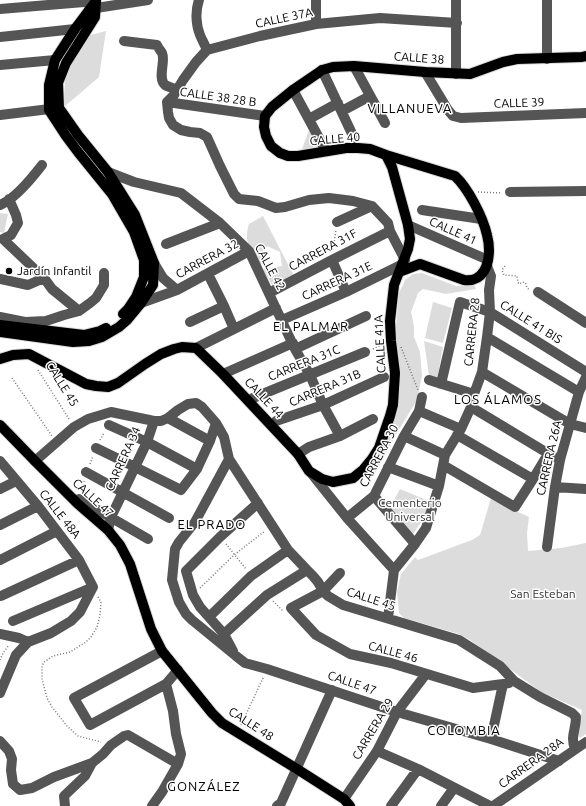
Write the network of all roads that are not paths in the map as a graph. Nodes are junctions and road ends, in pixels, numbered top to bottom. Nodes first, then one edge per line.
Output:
1 (148, 0) edge
2 (198, 0) edge
3 (316, 0) edge
4 (456, 0) edge
5 (548, 0) edge
6 (94, 5) edge
7 (0, 9) edge
8 (457, 23) junction
9 (316, 24) junction
10 (75, 29) junction
11 (0, 37) edge
12 (124, 41) dead end
13 (208, 50) junction
14 (584, 55) edge
15 (547, 59) junction
16 (55, 60) junction
17 (0, 65) edge
18 (354, 66) junction
19 (322, 70) junction
20 (425, 72) junction
21 (456, 74) junction
22 (177, 90) junction
23 (293, 90) junction
24 (370, 96) junction
25 (168, 102) junction
26 (340, 107) junction
27 (54, 109) junction
28 (586, 113) edge
29 (0, 115) edge
30 (265, 116) junction
31 (309, 119) junction
32 (384, 123) dead end
33 (354, 138) dead end
34 (326, 151) junction
35 (386, 156) junction
36 (399, 159) junction
37 (42, 165) dead end
38 (392, 167) junction
39 (108, 172) junction
40 (586, 191) edge
41 (510, 192) road end
42 (4, 202) edge
43 (372, 206) junction
44 (422, 210) dead end
45 (481, 219) junction
46 (337, 222) road end
47 (220, 223) junction
48 (408, 225) junction
49 (390, 231) junction
50 (2, 238) edge
51 (166, 244) dead end
52 (408, 249) junction
53 (249, 251) junction
54 (332, 260) junction
55 (154, 263) junction
56 (488, 263) junction
57 (420, 264) junction
58 (402, 265) junction
59 (104, 273) dead end
60 (208, 274) junction
61 (44, 278) junction
62 (0, 279) edge
63 (177, 290) junction
64 (346, 292) junction
65 (538, 292) road end
66 (269, 293) junction
67 (141, 303) junction
68 (224, 306) junction
69 (276, 308) junction
70 (79, 311) junction
71 (490, 312) junction
72 (366, 316) dead end
73 (0, 317) edge
74 (282, 320) junction
75 (190, 322) dead end
76 (586, 323) edge
77 (0, 325) edge
78 (234, 328) junction
79 (0, 332) edge
80 (487, 337) junction
81 (294, 346) junction
82 (196, 348) junction
83 (365, 352) road end
84 (0, 359) edge
85 (482, 372) junction
86 (586, 372) edge
87 (223, 374) junction
88 (310, 375) junction
89 (384, 377) dead end
90 (586, 378) edge
91 (429, 380) dead end
92 (441, 384) junction
93 (579, 392) junction
94 (474, 394) junction
95 (422, 397) road end
96 (253, 398) dead end
97 (196, 403) joint
98 (323, 405) junction
99 (471, 407) junction
100 (419, 411) junction
101 (168, 418) junction
102 (373, 419) dead end
103 (154, 421) junction
104 (276, 421) dead end
105 (216, 423) junction
106 (570, 424) junction
107 (0, 425) edge
108 (109, 426) dead end
109 (586, 428) edge
110 (459, 432) junction
111 (404, 436) junction
112 (337, 437) junction
113 (210, 441) junction
114 (147, 442) junction
115 (96, 448) dead end
116 (298, 454) junction
117 (548, 454) junction
118 (229, 458) junction
119 (444, 460) junction
120 (560, 460) junction
121 (0, 461) edge
122 (35, 461) junction
123 (135, 467) junction
124 (388, 467) junction
125 (197, 469) junction
126 (309, 470) junction
127 (86, 472) road end
128 (353, 478) joint
129 (534, 478) junction
130 (16, 481) junction
131 (439, 486) junction
132 (555, 487) junction
133 (0, 489) edge
134 (586, 489) edge
135 (123, 492) junction
136 (374, 496) junction
137 (80, 499) road end
138 (258, 503) junction
139 (38, 506) junction
140 (111, 517) junction
141 (169, 518) dead end
142 (347, 518) junction
143 (0, 525) edge
144 (108, 530) junction
145 (57, 531) junction
146 (148, 540) dead end
147 (415, 544) junction
148 (546, 547) dead end
149 (288, 550) junction
150 (0, 560) edge
151 (79, 560) junction
152 (306, 570) junction
153 (394, 570) junction
154 (340, 574) dead end
155 (93, 586) junction
156 (323, 591) junction
157 (1, 596) dead end
158 (209, 617) junction
159 (388, 618) junction
160 (13, 621) dead end
161 (151, 629) joint
162 (0, 634) edge
163 (224, 634) junction
164 (23, 640) junction
165 (162, 651) junction
166 (236, 656) junction
167 (4, 670) edge
168 (178, 670) junction
169 (426, 674) junction
170 (514, 681) junction
171 (166, 684) junction
172 (503, 684) junction
173 (332, 690) junction
174 (0, 693) edge
175 (397, 712) junction
176 (572, 713) joint
177 (491, 739) junction
178 (0, 741) edge
179 (586, 742) edge
180 (575, 749) junction
181 (377, 751) junction
182 (559, 761) junction
183 (92, 763) junction
184 (178, 764) junction
185 (297, 769) junction
186 (418, 769) junction
187 (454, 788) junction
188 (347, 803) edge
189 (280, 805) edge
190 (65, 806) edge
191 (152, 806) edge
192 (391, 806) edge
193 (440, 806) edge
194 (490, 806) edge
195 (493, 806) edge

1 - 6 street
2 - 13 street
3 - 9 street
4 - 8 street
5 - 15 street
6 - 7 street
6 - 10 main road
6 - 27 main road
8 - 9 street, CALLE 37A
8 - 21 street
9 - 13 street, CALLE 37A
10 - 11 street
10 - 16 main road
12 - 22 street
13 - 22 street
14 - 15 main road, CALLE 38
15 - 21 main road, CALLE 38
16 - 17 street
16 - 27 main road
18 - 19 main road, CALLE 38
18 - 20 main road, CALLE 38
18 - 24 street
19 - 23 main road, CALLE 38
19 - 26 street
20 - 21 main road, CALLE 38
20 - 28 street, CALLE 39
22 - 25 street
23 - 30 main road, CALLE 38
23 - 31 street
24 - 26 street
24 - 32 street
25 - 30 street, CALLE 38 28 B
25 - 43 street
26 - 31 street
26 - 33 street
27 - 29 street
27 - 39 main road
27 - 77 main road
30 - 34 main road, CALLE 40
31 - 34 street
34 - 35 main road, CALLE 40
35 - 36 main road, CALLE 40
35 - 38 main road, CALLE 41A
36 - 38 main road
36 - 45 main road, CALLE 40
37 - 42 street
38 - 48 main road, CALLE 41A
39 - 47 street, CALLE 42
39 - 55 main road
40 - 41 street
42 - 50 street
43 - 46 street
43 - 49 street
44 - 45 street
45 - 56 main road
47 - 51 street
47 - 53 street, CALLE 42
48 - 52 main road, CALLE 41A
48 - 56 street, CALLE 41
49 - 54 street, CARRERA 31F
49 - 58 street
50 - 61 street
52 - 57 main road
52 - 58 main road, CALLE 41A
53 - 60 street, CARRERA 32
53 - 66 street, CALLE 42
54 - 64 street
54 - 66 street, CARRERA 31F
55 - 63 street, CARRERA 32
55 - 67 main road
56 - 57 main road
56 - 71 street, CARRERA 28
57 - 58 main road
58 - 64 street, CARRERA 31E
58 - 128 main road, CALLE 41A
59 - 70 street
60 - 63 street, CARRERA 32
60 - 68 street
61 - 62 street
61 - 70 street
63 - 67 street, CARRERA 32
64 - 74 street, CARRERA 31E
65 - 76 street
66 - 69 street, CALLE 42
67 - 79 main road
68 - 75 street
68 - 78 street
69 - 74 street, CALLE 42
69 - 78 street
70 - 73 street
71 - 80 street, CARRERA 28
71 - 86 street, CALLE 41 BIS
71 - 92 street, CALLE 41 BIS
72 - 81 street
74 - 81 street, CALLE 42
78 - 82 street
80 - 85 street, CARRERA 28
80 - 93 street
81 - 87 street
81 - 88 street, CALLE 42
82 - 84 main road
82 - 87 main road, CALLE 44
83 - 88 street, CARRERA 31C
85 - 94 street, CARRERA 28
85 - 106 street
87 - 116 main road, CALLE 44
88 - 96 street, CARRERA 31C
88 - 98 street, CALLE 42
89 - 98 street, CARRERA 31B
90 - 93 street, CARRERA 26A
91 - 92 street
92 - 94 street
93 - 106 street, CARRERA 26A
94 - 99 street, CARRERA 28
95 - 100 street, CARRERA 30
97 - 101 street, CARRERA 34
97 - 105 street, CALLE 45
98 - 104 street, CARRERA 31B
98 - 112 street, CALLE 42
99 - 110 street, CARRERA 28
99 - 117 street
100 - 110 street
100 - 111 street, CARRERA 30
101 - 103 street, CARRERA 34
101 - 113 street
102 - 112 street
103 - 114 street, CARRERA 34
103 - 122 street
105 - 113 street
105 - 118 street, CALLE 45
106 - 109 street
106 - 120 street, CARRERA 26A
107 - 122 main road, CALLE 47
108 - 114 street
110 - 119 street, CARRERA 28
110 - 129 street
111 - 119 street
111 - 124 street, CARRERA 30
112 - 116 street
113 - 125 street
114 - 123 street, CARRERA 34
114 - 125 street
115 - 123 street
116 - 126 main road, CALLE 44
117 - 120 street
117 - 129 street
118 - 138 street, CALLE 45
118 - 166 street, CALLE 47
119 - 129 street
119 - 131 street, CARRERA 28
120 - 132 street, CARRERA 26A
121 - 130 street, CALLE 48A
122 - 144 main road, CALLE 47
123 - 125 street
123 - 135 street, CARRERA 34
124 - 131 street
124 - 136 street, CARRERA 30
126 - 128 main road, CALLE 44
126 - 142 street, CALLE 44
127 - 135 street, CALLE 47
130 - 133 street
130 - 139 street, CALLE 48A
131 - 147 street, CARRERA 28
132 - 134 street
132 - 148 street, CARRERA 26A
135 - 140 street, CARRERA 34
135 - 141 street, CALLE 47
136 - 142 street, CARRERA 30
136 - 147 street
137 - 140 street
138 - 149 street, CALLE 45
138 - 158 street
139 - 143 street
139 - 145 street, CALLE 48A
140 - 144 street, CARRERA 34
140 - 146 street
142 - 153 street, CALLE 44
144 - 161 main road, CALLE 47
145 - 150 street
145 - 151 street, CALLE 48A
147 - 153 street, CARRERA 28
149 - 152 street, CALLE 45
149 - 158 street
151 - 155 street, CALLE 48A
151 - 157 street
152 - 156 street, CALLE 45
152 - 163 street
153 - 159 street
154 - 156 street
155 - 160 street
155 - 164 street
156 - 159 street, CALLE 45
156 - 169 street, CALLE 46
158 - 163 street
159 - 170 street, CALLE 45
161 - 165 main road, CALLE 48
162 - 164 street
163 - 166 street
164 - 167 street
165 - 168 main road, CALLE 48
165 - 171 street
166 - 173 street, CALLE 47
167 - 174 street
168 - 171 street
168 - 185 main road, CALLE 48
169 - 172 street, CALLE 46
169 - 175 street, CARRERA 29
170 - 172 street, CALLE 46
170 - 176 street, CALLE 45
171 - 184 street
172 - 177 street
173 - 175 street, CALLE 47
173 - 185 street
175 - 177 street, CALLE 47
175 - 181 street, CARRERA 29
176 - 180 street, CARRERA 28A
177 - 182 street, CALLE 47
178 - 183 street
179 - 180 street
180 - 182 street, CARRERA 28A
181 - 186 street
181 - 188 street, CARRERA 29
182 - 195 street, CARRERA 28A
183 - 184 street
183 - 190 street
184 - 191 street
185 - 188 main road, CALLE 48
185 - 189 street
186 - 187 street
186 - 192 street
187 - 193 street
187 - 194 street

